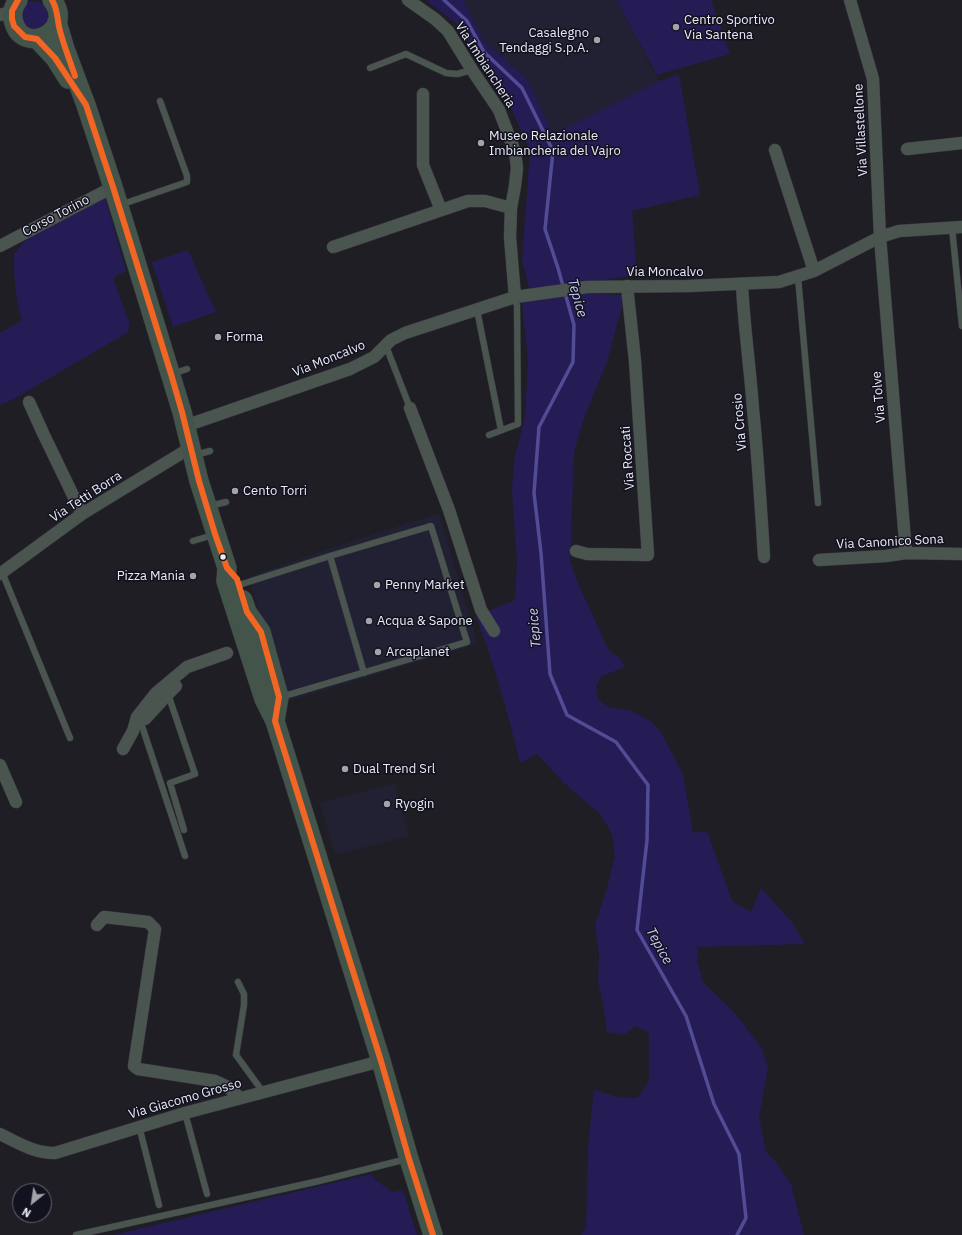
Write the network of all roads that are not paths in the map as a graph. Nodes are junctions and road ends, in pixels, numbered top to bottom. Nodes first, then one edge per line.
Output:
1 (52, 0) edge
2 (408, 0) edge
3 (850, 0) edge
4 (11, 7) edge
5 (58, 22) junction
6 (37, 39) junction
7 (370, 68) dead end
8 (472, 70) junction
9 (423, 94) dead end
10 (160, 101) dead end
11 (86, 105) junction
12 (962, 143) edge
13 (907, 149) dead end
14 (775, 150) dead end
15 (113, 187) junction
16 (118, 206) junction
17 (511, 208) junction
18 (441, 210) junction
19 (957, 227) edge
20 (880, 237) junction
21 (0, 246) edge
22 (333, 247) dead end
23 (814, 271) junction
24 (798, 277) junction
25 (742, 285) junction
26 (627, 286) junction
27 (519, 297) junction
28 (477, 310) junction
29 (962, 326) edge
30 (386, 346) junction
31 (30, 402) dead end
32 (410, 408) joint
33 (185, 426) junction
34 (501, 430) junction
35 (489, 435) dead end
36 (210, 451) dead end
37 (191, 452) junction
38 (226, 502) dead end
39 (818, 503) dead end
40 (207, 507) junction
41 (82, 514) junction
42 (215, 534) junction
43 (193, 541) dead end
44 (576, 550) dead end
45 (906, 554) junction
46 (962, 554) edge
47 (330, 556) junction
48 (764, 557) dead end
49 (819, 560) dead end
50 (227, 568) junction
51 (1, 573) edge
52 (239, 585) junction
53 (494, 631) dead end
54 (249, 633) junction
55 (227, 652) junction
56 (364, 673) junction
57 (168, 694) junction
58 (275, 699) junction
59 (137, 727) junction
60 (70, 738) dead end
61 (123, 749) dead end
62 (0, 765) edge
63 (16, 802) dead end
64 (184, 830) dead end
65 (184, 856) dead end
66 (97, 925) dead end
67 (238, 982) dead end
68 (381, 1061) junction
69 (263, 1092) junction
70 (240, 1098) junction
71 (185, 1113) junction
72 (139, 1126) junction
73 (0, 1134) edge
74 (409, 1158) junction
75 (207, 1194) dead end
76 (159, 1205) dead end
77 (76, 1235) edge
78 (433, 1235) edge

1 - 5 main road
2 - 8 street, Via Imbiancheria
3 - 20 street, Via Villastellone
4 - 6 main road
5 - 6 main road
5 - 11 main road
6 - 11 main road
7 - 8 lane
8 - 17 street, Via Imbiancheria
9 - 18 street
10 - 16 lane
11 - 15 main road
12 - 13 street
14 - 23 street
15 - 16 main road
15 - 21 street, Corso Torino
16 - 33 main road
17 - 18 street
17 - 27 street, Via Imbiancheria
18 - 22 street
19 - 20 street, Via Moncalvo
19 - 29 lane
20 - 23 street, Via Moncalvo
20 - 45 street, Via Tolve
23 - 24 street, Via Moncalvo
24 - 25 street, Via Moncalvo
24 - 39 lane
25 - 26 street, Via Moncalvo
25 - 48 street, Via Crosio
26 - 27 street, Via Moncalvo
26 - 44 street, Via Roccati
27 - 28 street, Via Moncalvo
27 - 34 lane
28 - 30 street, Via Moncalvo
28 - 34 lane
30 - 32 lane
30 - 33 street, Via Moncalvo
31 - 41 street
32 - 53 street
33 - 37 main road
34 - 35 lane
36 - 37 lane
37 - 40 main road
37 - 41 street, Via Tetti Borra
38 - 40 lane
40 - 42 main road
41 - 51 street, Via Tetti Borra
42 - 43 lane
42 - 50 main road
45 - 46 street, Via Canonico Sona
45 - 49 street, Via Canonico Sona
47 - 52 lane
47 - 56 lane
47 - 56 lane
50 - 52 main road
50 - 54 main road
51 - 60 lane
52 - 54 main road
54 - 55 street
54 - 58 main road
55 - 57 street
55 - 59 street
56 - 58 lane
57 - 59 street
57 - 64 lane
58 - 68 main road
59 - 61 street
59 - 65 lane
62 - 63 street
66 - 70 street
67 - 69 lane
68 - 69 street, Via Giacomo Grosso
68 - 74 main road
69 - 70 street, Via Giacomo Grosso
70 - 71 street, Via Giacomo Grosso
71 - 72 street, Via Giacomo Grosso
71 - 75 lane
72 - 73 street, Via Giacomo Grosso
72 - 76 lane
74 - 77 lane
74 - 78 main road

